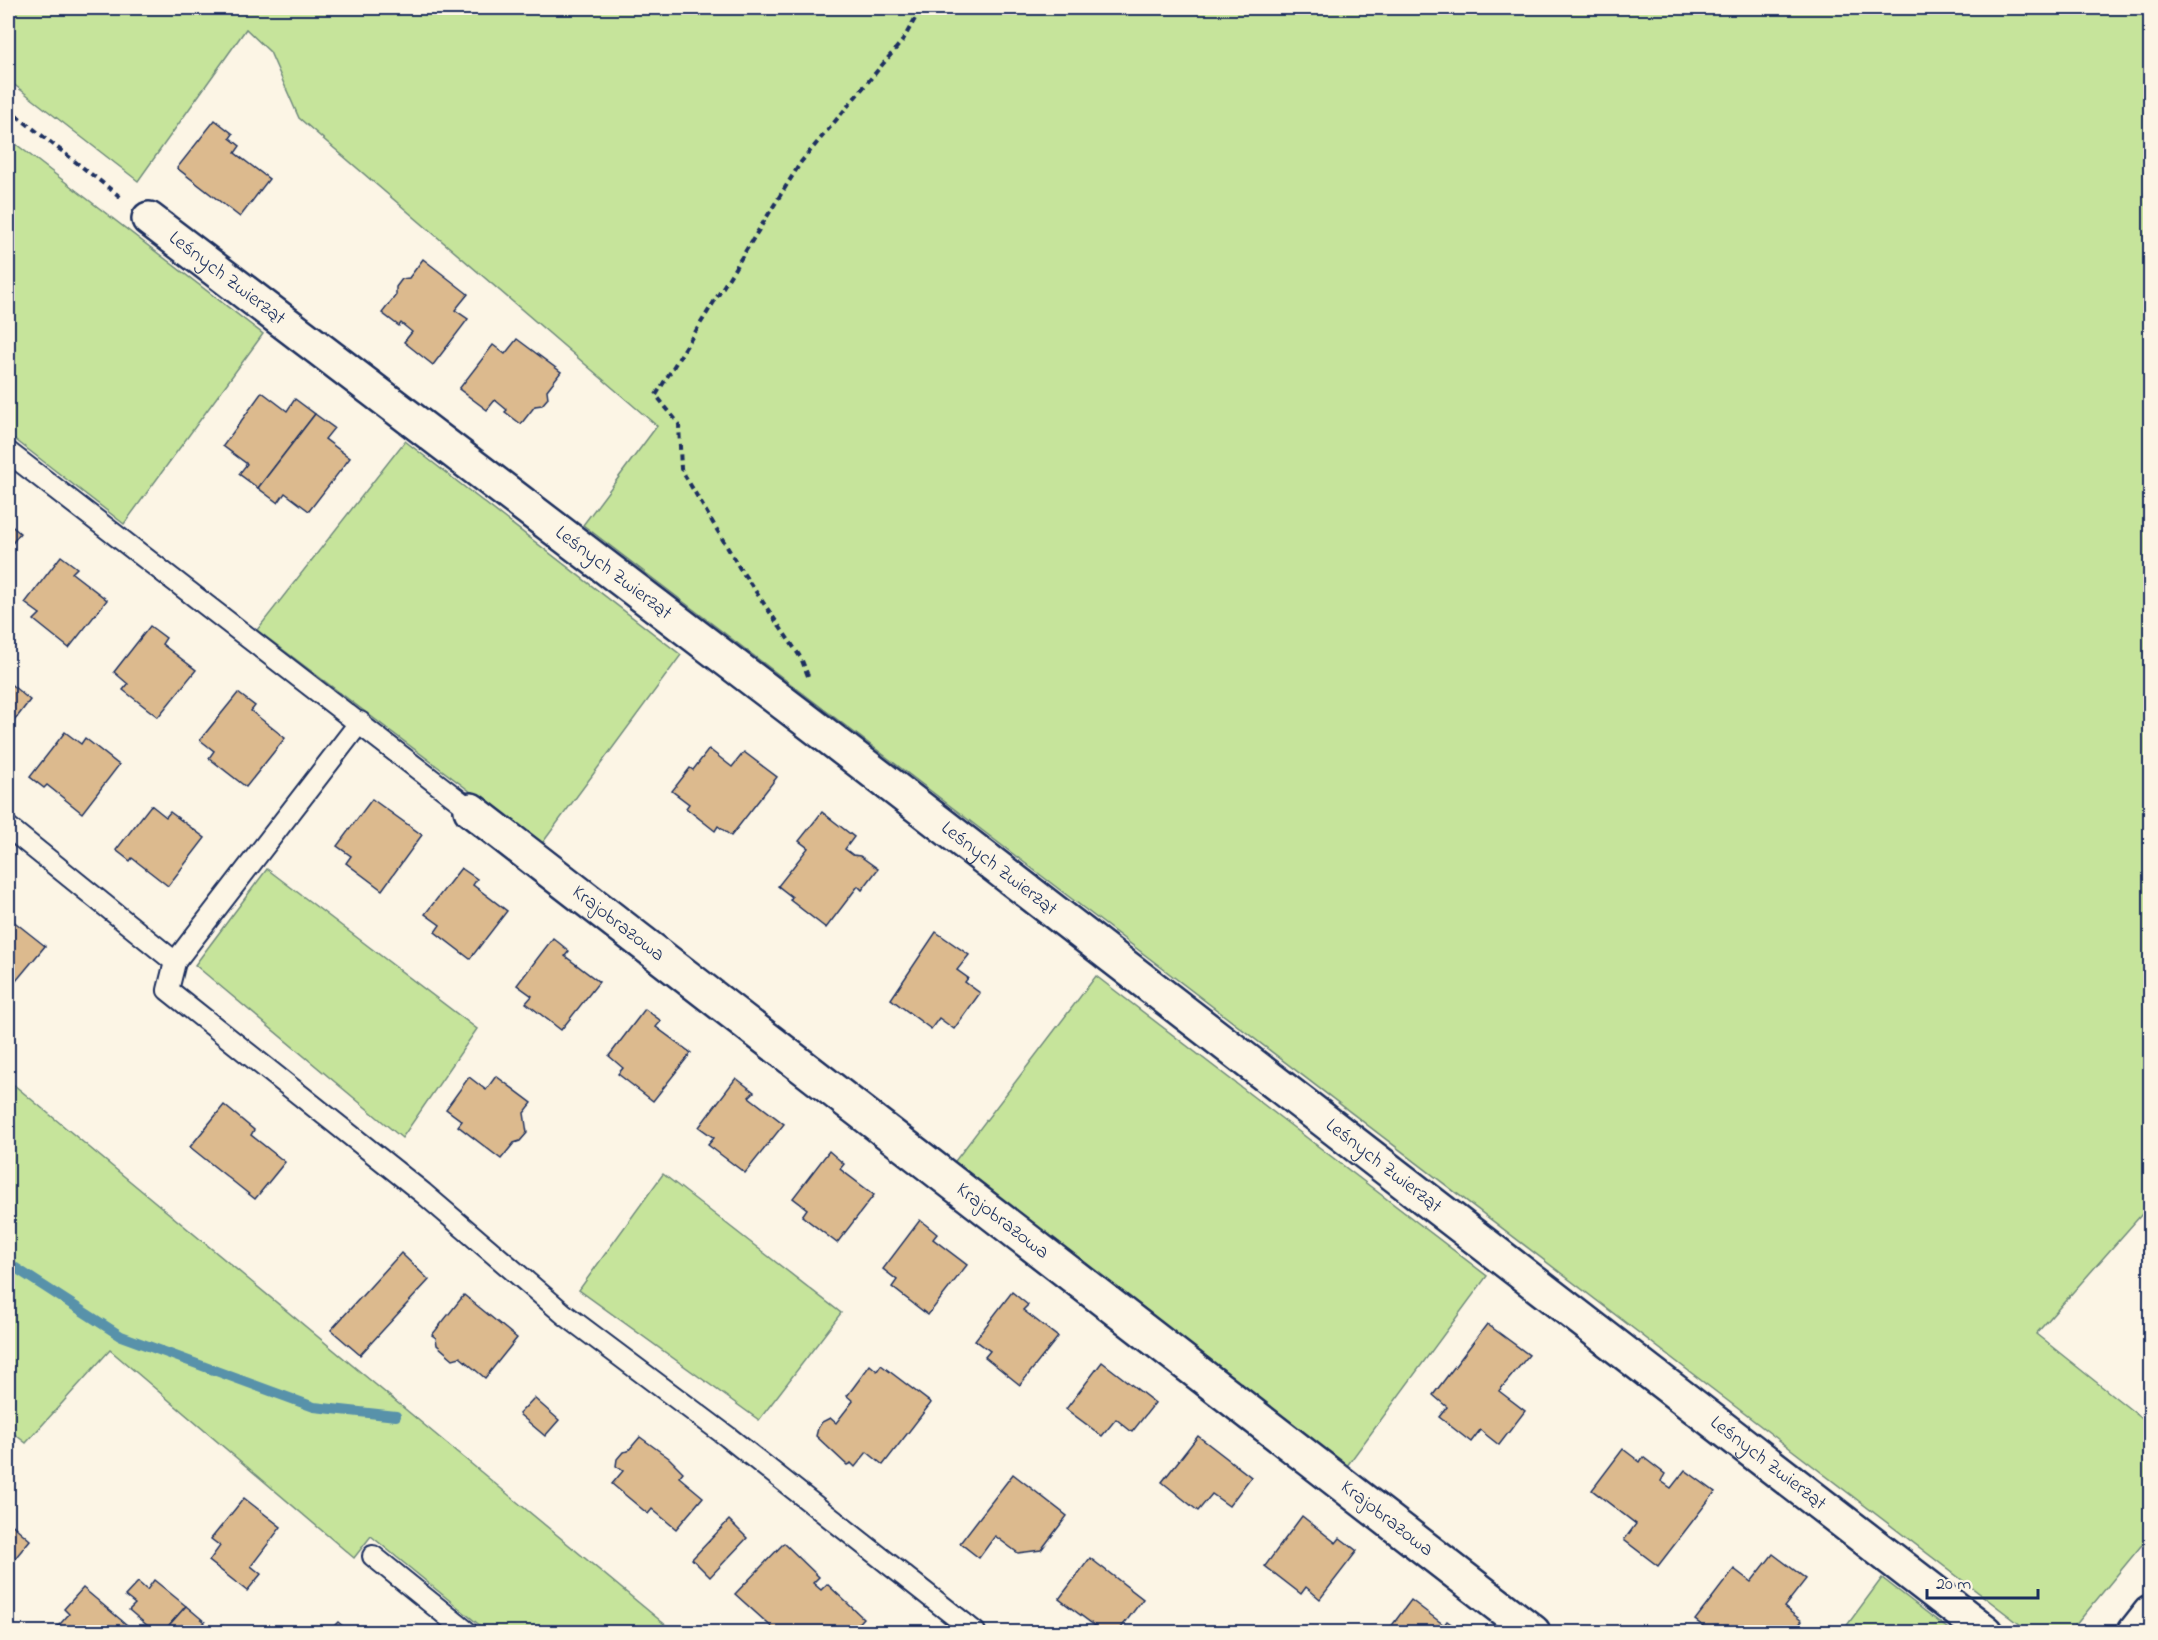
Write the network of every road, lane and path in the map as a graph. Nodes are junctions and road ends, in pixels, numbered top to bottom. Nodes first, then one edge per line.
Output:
1 (921, 8) edge
2 (8, 109) edge
3 (149, 219) joint
4 (8, 452) edge
5 (810, 680) dead end
6 (360, 722) junction
7 (471, 810) joint
8 (8, 827) edge
9 (175, 962) junction
10 (373, 1556) dead end
11 (2151, 1613) edge
12 (467, 1632) edge
13 (975, 1632) edge
14 (1533, 1632) edge
15 (1986, 1632) edge
16 (2135, 1632) edge

1 - 5 path
2 - 3 path, Leśnych Zwierząt
3 - 15 street, Leśnych Zwierząt
4 - 6 lane
6 - 7 lane
6 - 9 lane
7 - 14 street, Krajobrazowa
8 - 9 lane
9 - 13 lane
10 - 12 lane
11 - 16 street

